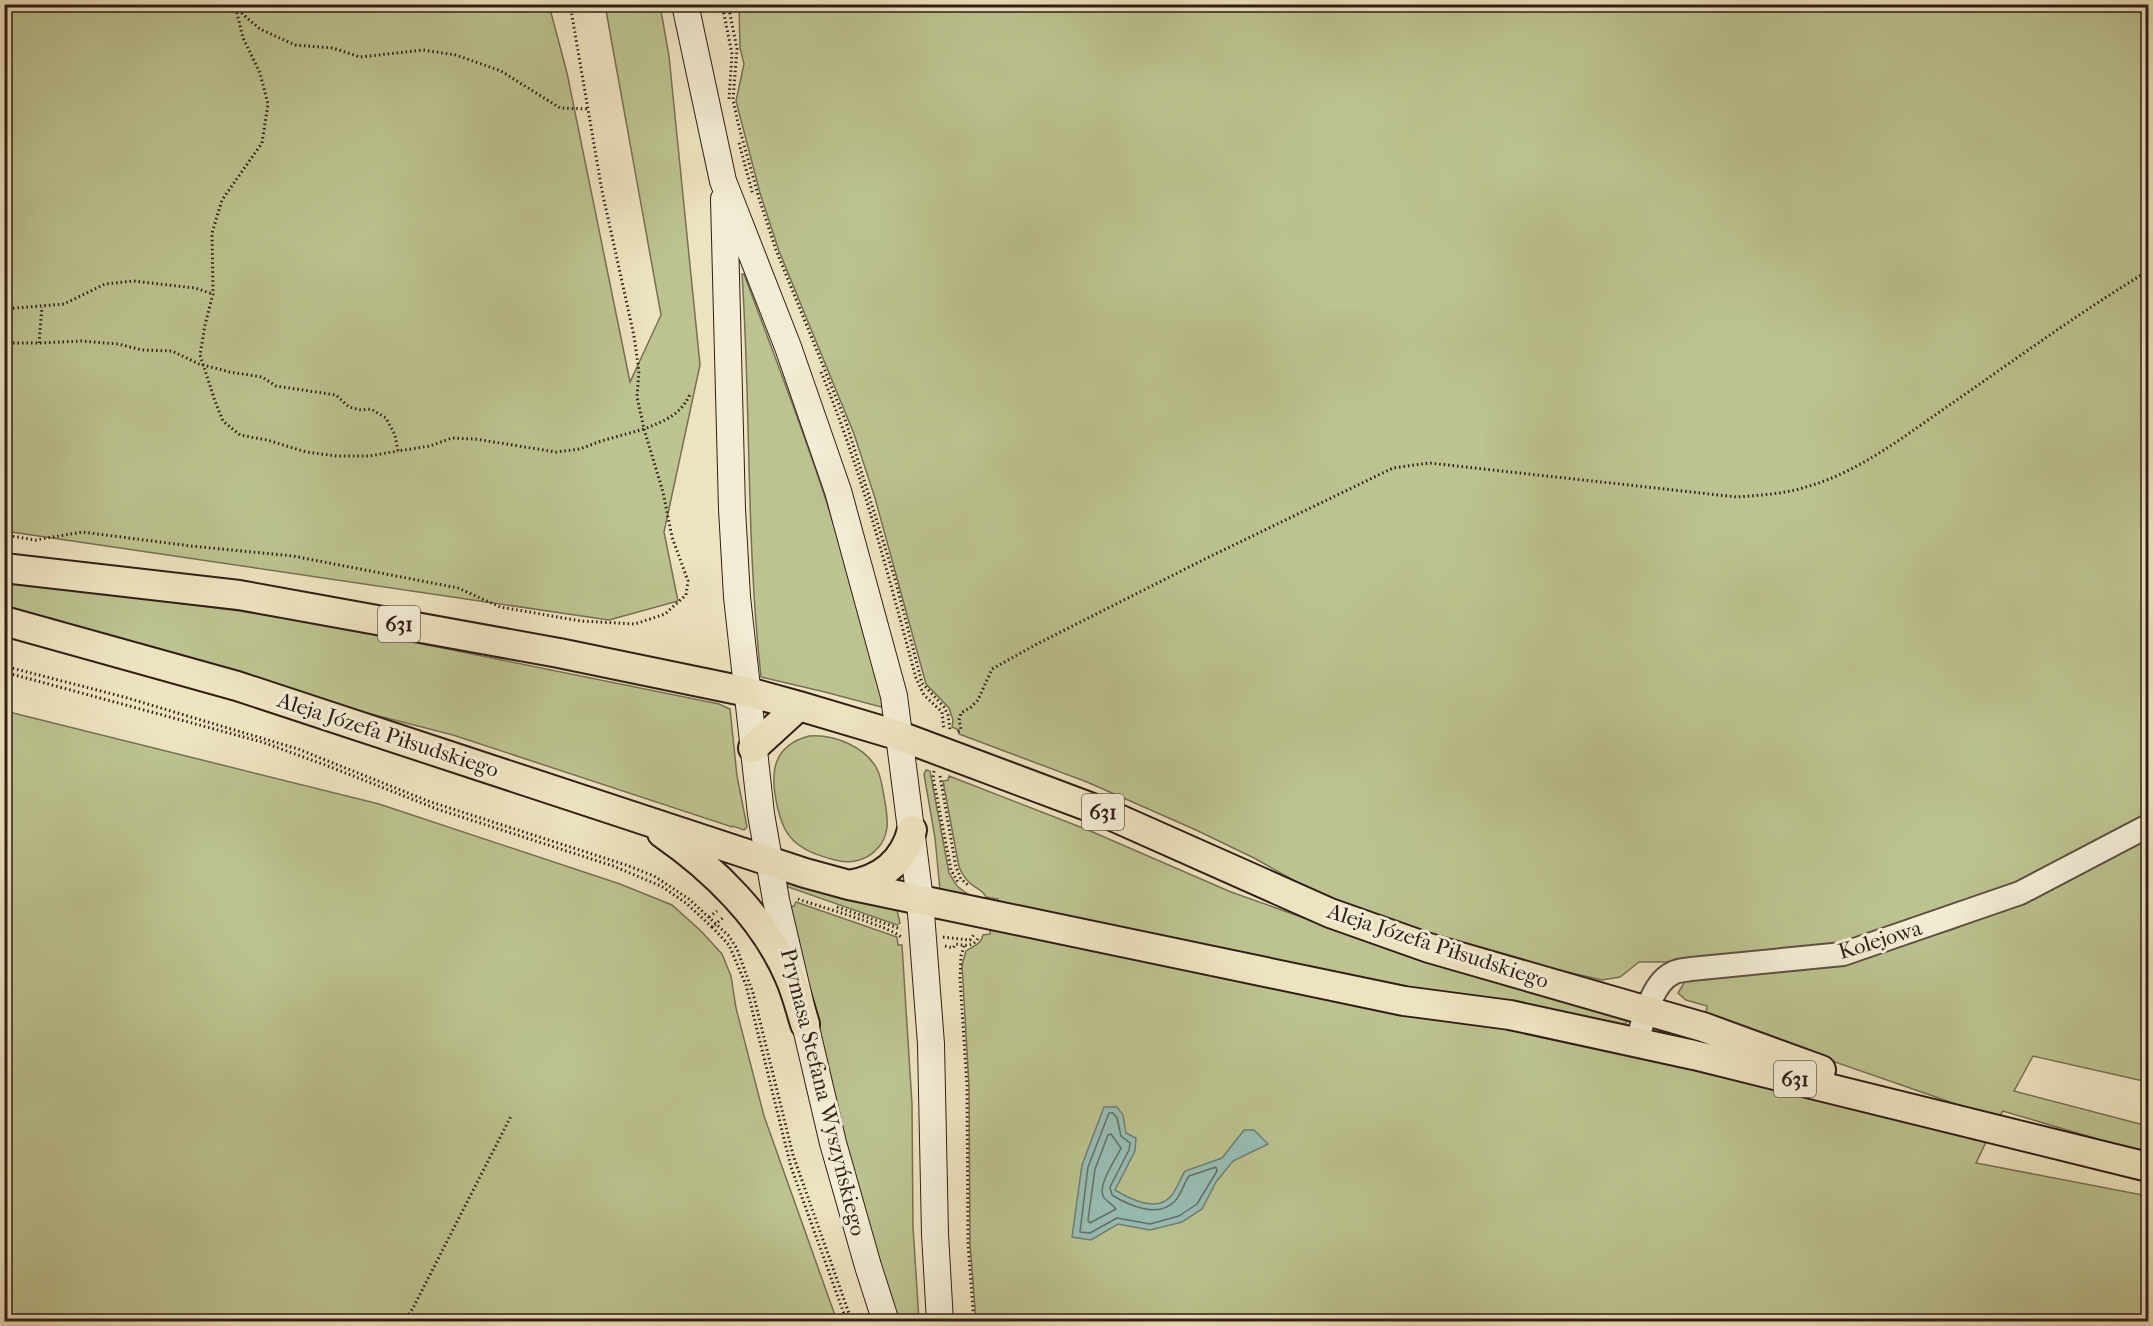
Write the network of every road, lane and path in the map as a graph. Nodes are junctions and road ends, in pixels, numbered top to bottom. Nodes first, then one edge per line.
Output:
1 (238, 4) edge
2 (570, 4) edge
3 (685, 4) edge
4 (722, 4) edge
5 (236, 9) junction
6 (731, 73) dead end
7 (589, 109) junction
8 (723, 181) junction
9 (2148, 271) edge
10 (213, 294) junction
11 (42, 307) junction
12 (4, 309) edge
13 (4, 343) edge
14 (39, 344) junction
15 (204, 365) junction
16 (690, 394) dead end
17 (644, 429) junction
18 (399, 451) junction
19 (4, 535) edge
20 (4, 568) edge
21 (4, 621) edge
22 (4, 666) edge
23 (4, 672) edge
24 (748, 692) junction
25 (799, 705) junction
26 (952, 731) dead end
27 (900, 736) junction
28 (753, 748) junction
29 (627, 813) junction
30 (2148, 826) edge
31 (912, 830) junction
32 (768, 860) junction
33 (849, 885) junction
34 (776, 900) junction
35 (920, 900) junction
36 (741, 903) junction
37 (716, 924) junction
38 (712, 927) junction
39 (923, 942) junction
40 (1647, 1009) junction
41 (805, 1024) junction
42 (1636, 1044) junction
43 (511, 1116) dead end
44 (1953, 1117) junction
45 (2148, 1167) edge
46 (404, 1322) edge
47 (848, 1322) edge
48 (852, 1322) edge
49 (886, 1322) edge
50 (940, 1322) edge
51 (974, 1322) edge

1 - 5 path
2 - 7 path
3 - 8 main road
4 - 6 path
5 - 7 path
5 - 10 path
7 - 17 path
8 - 24 main road
8 - 27 main road
9 - 26 path
10 - 11 path
10 - 15 path
11 - 12 path
11 - 14 path
13 - 14 path
14 - 15 path
15 - 18 path
15 - 18 path
16 - 17 path
17 - 18 path
17 - 19 path
20 - 24 main road, 631
21 - 29 main road, Aleja Józefa Piłsudskiego / 631
22 - 37 path
23 - 38 path
24 - 25 main road, 631
24 - 28 main road
25 - 27 main road, 631
25 - 28 main road
27 - 31 main road
27 - 40 main road, Aleja Józefa Piłsudskiego / 631
28 - 32 main road
29 - 32 main road, Aleja Józefa Piłsudskiego / 631
29 - 36 main road
30 - 40 street, Kolejowa
31 - 33 main road
31 - 35 main road
32 - 33 main road, 631
32 - 34 main road, Prymasa Stefana Wyszyńskiego
33 - 35 main road, 631
34 - 39 path
34 - 41 main road, Prymasa Stefana Wyszyńskiego
35 - 39 main road
35 - 42 main road, Aleja Józefa Piłsudskiego / 631
36 - 37 path
36 - 41 main road
37 - 38 path
37 - 48 path
38 - 47 path
39 - 50 main road
39 - 51 path
40 - 42 street, Kolejowa
40 - 44 main road, Aleja Józefa Piłsudskiego / 631
41 - 49 main road, Prymasa Stefana Wyszyńskiego
42 - 44 main road, Aleja Józefa Piłsudskiego / 631
43 - 46 path
44 - 45 main road, Aleja Józefa Piłsudskiego / 631

